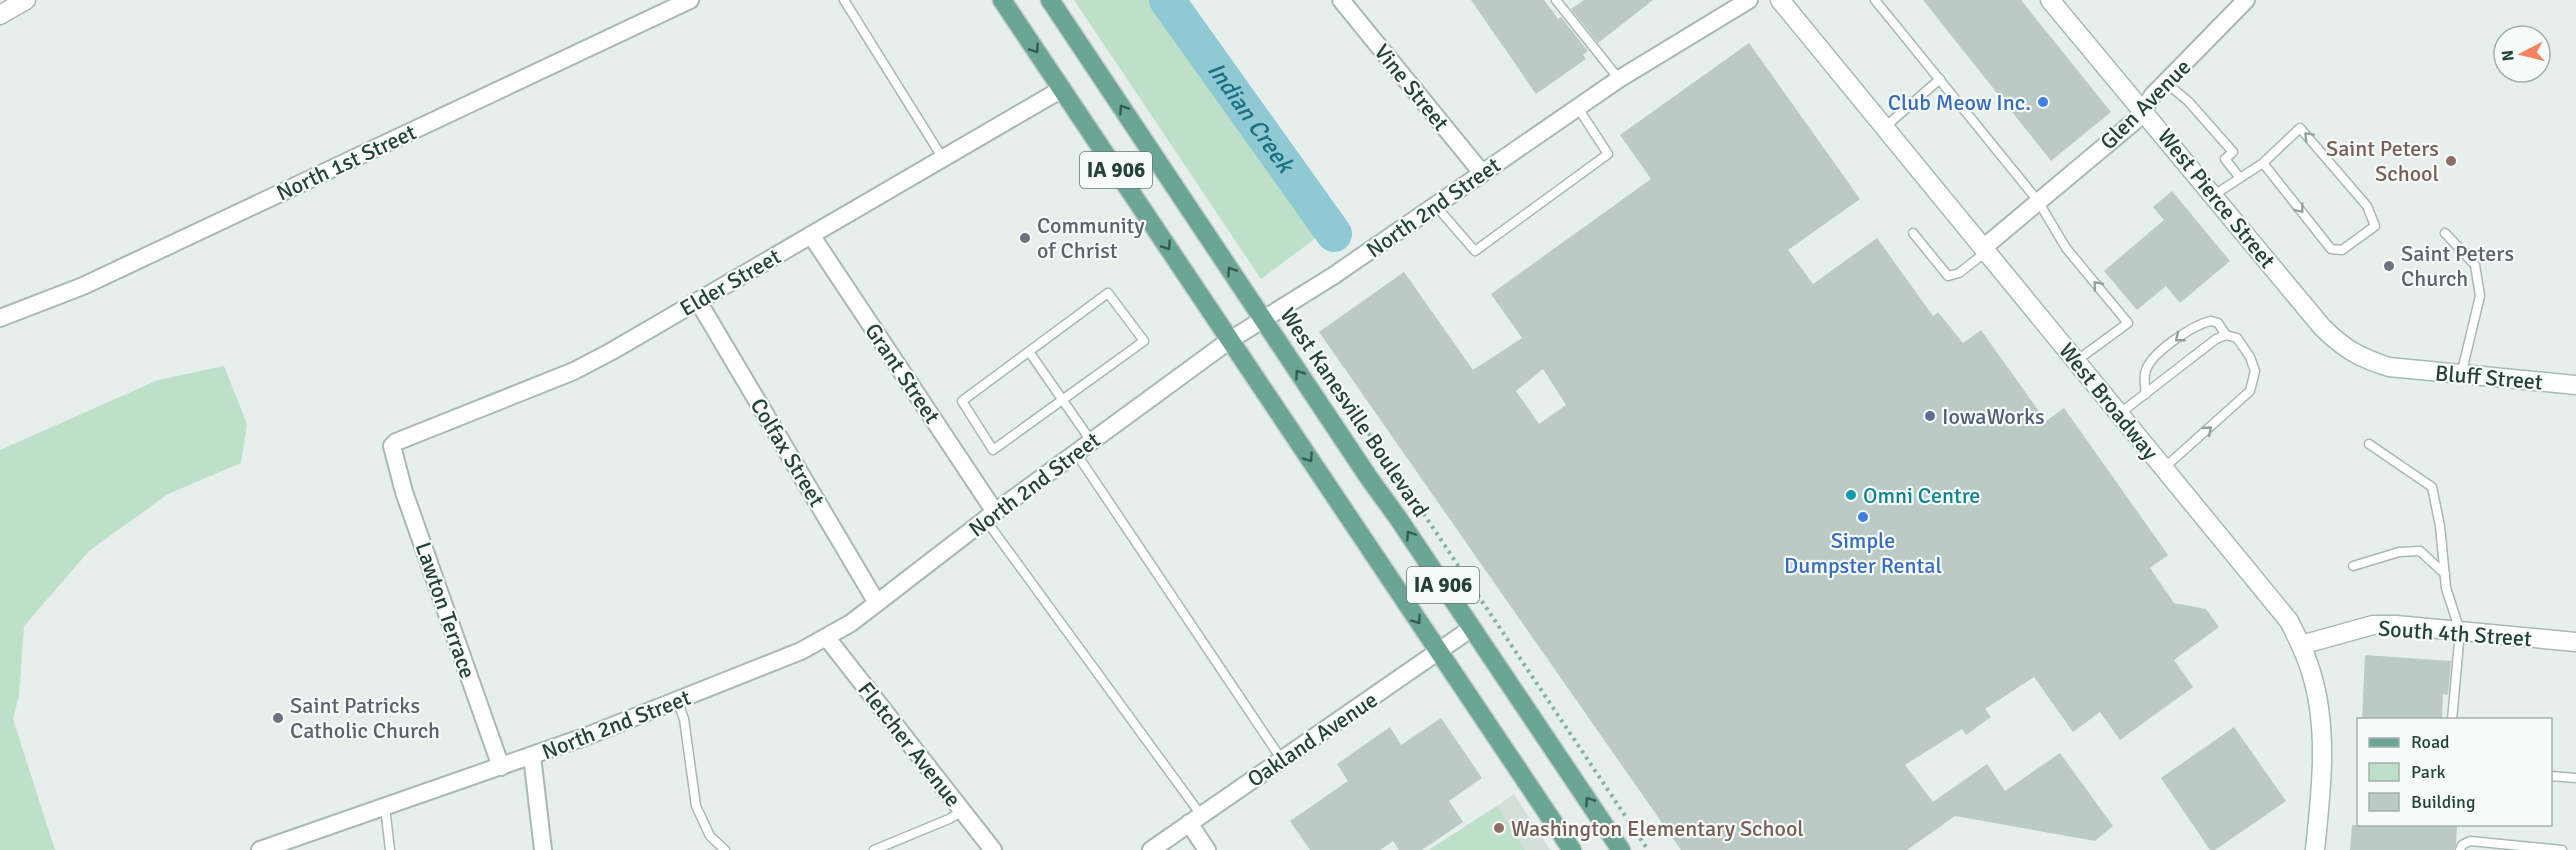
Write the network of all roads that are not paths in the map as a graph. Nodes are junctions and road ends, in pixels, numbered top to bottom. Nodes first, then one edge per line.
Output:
1 (26, 0) edge
2 (690, 0) edge
3 (844, 0) edge
4 (1002, 0) edge
5 (1050, 0) edge
6 (1341, 0) edge
7 (1556, 0) edge
8 (1749, 0) edge
9 (1780, 0) edge
10 (1875, 0) edge
11 (2050, 0) edge
12 (2246, 0) edge
13 (0, 15) edge
14 (1619, 79) junction
15 (1940, 79) junction
16 (2166, 83) junction
17 (1062, 89) junction
18 (1578, 108) junction
19 (2143, 109) junction
20 (1885, 128) junction
21 (942, 157) junction
22 (2263, 163) junction
23 (1482, 173) junction
24 (2240, 178) junction
25 (2214, 195) junction
26 (2038, 201) junction
27 (1435, 205) junction
28 (1912, 233) dead end
29 (2445, 233) dead end
30 (811, 235) junction
31 (1984, 250) junction
32 (698, 301) junction
33 (0, 318) edge
34 (1263, 320) junction
35 (2226, 335) junction
36 (1230, 340) junction
37 (1030, 353) junction
38 (2076, 361) junction
39 (2402, 369) joint
40 (2461, 375) junction
41 (2576, 384) edge
42 (2146, 394) junction
43 (1063, 400) junction
44 (2120, 414) junction
45 (1091, 441) junction
46 (2369, 444) dead end
47 (392, 453) joint
48 (1076, 453) junction
49 (2164, 468) junction
50 (990, 516) junction
51 (2353, 566) dead end
52 (2445, 574) junction
53 (877, 603) junction
54 (1472, 628) junction
55 (2460, 631) junction
56 (827, 638) junction
57 (2576, 642) edge
58 (2301, 645) junction
59 (1438, 651) junction
60 (676, 700) junction
61 (2452, 718) edge
62 (532, 756) junction
63 (1282, 759) junction
64 (501, 767) junction
65 (2552, 776) edge
66 (2576, 778) edge
67 (385, 807) junction
68 (962, 811) junction
69 (1195, 819) junction
70 (260, 850) edge
71 (390, 850) edge
72 (543, 850) edge
73 (725, 850) edge
74 (874, 850) edge
75 (993, 850) edge
76 (1151, 850) edge
77 (1207, 850) edge
78 (1572, 850) edge
79 (1621, 850) edge
80 (2315, 850) edge
81 (2460, 850) edge
82 (2562, 850) edge

1 - 13 main road
2 - 33 street, North 1st Street
3 - 21 lane
4 -> 17 main road, IA 906
34 -> 5 main road, West Kanesville Boulevard / IA 906
6 - 23 street, Vine Street
7 - 14 lane
8 - 14 street, North 2nd Street
9 - 20 main road, West Broadway
10 - 15 lane
11 - 19 main road, West Pierce Street
12 - 16 street, Glen Avenue
14 - 18 street, North 2nd Street
15 - 20 lane
15 - 26 lane
16 - 19 street, Glen Avenue
16 - 24 lane
17 - 21 street, Elder Street
17 -> 36 main road, IA 906
18 - 23 street, North 2nd Street
18 - 27 lane
19 - 25 main road, West Pierce Street
19 - 26 street, Glen Avenue
20 - 31 main road, West Broadway
21 - 30 street, Elder Street
22 -> 22 lane
22 - 24 lane
23 - 27 street, North 2nd Street
24 - 25 lane
25 - 39 main road, West Pierce Street
26 - 31 street, Glen Avenue
38 -> 26 lane
27 - 34 street, North 2nd Street
28 - 31 lane
29 - 40 lane
30 - 32 street, Elder Street
30 - 50 street, Grant Street
31 - 38 main road, West Broadway
32 - 47 street, Elder Street
32 - 53 street, Colfax Street
34 - 36 street, North 2nd Street
54 -> 34 main road, West Kanesville Boulevard / IA 906
35 - 42 lane
35 -> 42 lane
49 -> 35 lane
36 - 45 street, North 2nd Street
36 -> 59 main road, IA 906
37 - 43 lane
37 - 43 lane
37 - 43 lane
38 - 44 main road, West Broadway
39 - 40 main road, Bluff Street
40 - 41 main road, Bluff Street
42 - 44 lane
43 - 45 lane
44 - 49 main road, West Broadway
45 - 48 street, North 2nd Street
46 - 52 lane
47 - 64 street, Lawton Terrace
48 - 50 street, North 2nd Street
48 - 63 lane
49 - 58 main road, West Broadway
50 - 53 street, North 2nd Street
50 - 69 lane
51 - 52 lane
52 - 55 lane
53 - 56 street, North 2nd Street
54 - 59 street, Oakland Avenue
79 -> 54 main road, West Kanesville Boulevard / IA 906
55 - 57 main road, South 4th Street
55 - 58 main road, South 4th Street
55 - 61 lane
56 - 60 street, North 2nd Street
56 - 68 street, Fletcher Avenue
58 - 80 main road, West Broadway
59 - 63 street, Oakland Avenue
59 - 78 main road, IA 906
60 - 62 street, North 2nd Street
60 - 73 lane
62 - 64 street, North 2nd Street
62 - 72 street
63 - 69 street, Oakland Avenue
64 - 67 street, North 2nd Street
65 - 66 lane
67 - 70 street, North 2nd Street
67 - 71 lane
68 - 74 lane
68 - 75 street, Fletcher Avenue
69 - 76 street, Oakland Avenue
69 - 77 street
81 - 82 lane

